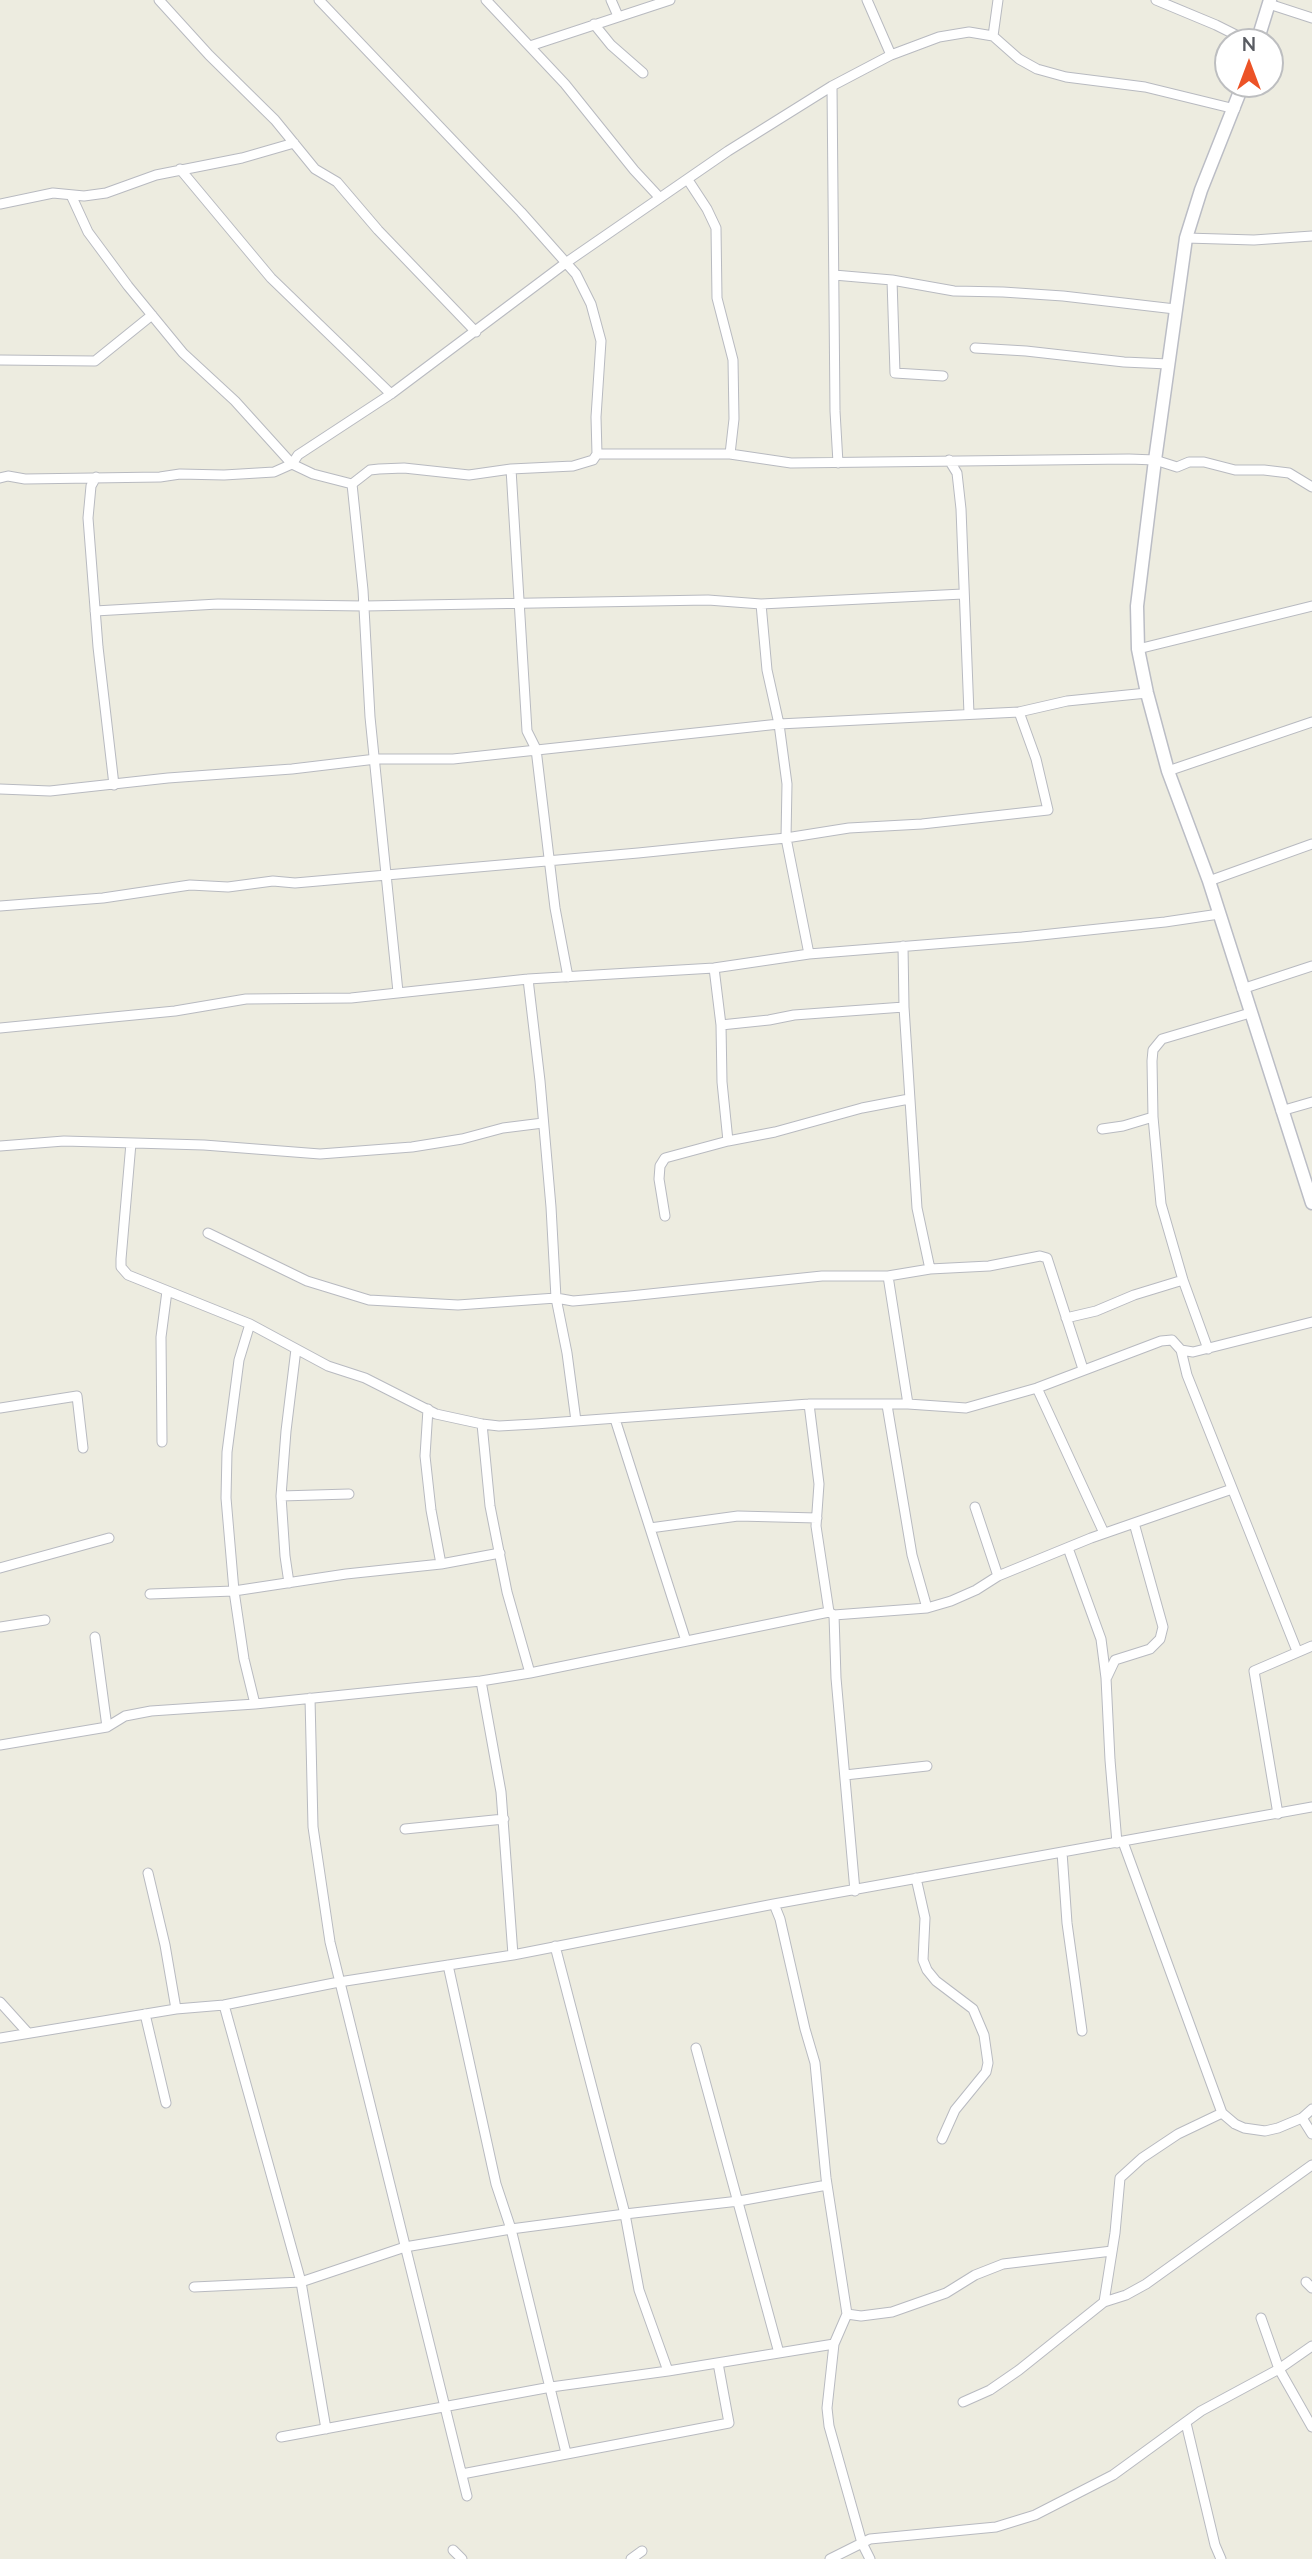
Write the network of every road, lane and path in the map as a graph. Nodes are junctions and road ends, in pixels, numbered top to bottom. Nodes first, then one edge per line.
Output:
1 (159, 0) edge
2 (319, 0) edge
3 (486, 0) edge
4 (611, 0) edge
5 (670, 0) edge
6 (867, 0) edge
7 (998, 0) edge
8 (1156, 0) edge
9 (1270, 2) edge
10 (618, 16) junction
11 (1312, 18) edge
12 (594, 24) junction
13 (1222, 28) edge
14 (1262, 28) edge
15 (993, 36) junction
16 (530, 46) junction
17 (891, 55) junction
18 (643, 73) dead end
19 (832, 86) junction
20 (1239, 98) edge
21 (1235, 109) junction
22 (293, 143) junction
23 (180, 169) junction
24 (688, 180) junction
25 (71, 195) junction
26 (660, 198) junction
27 (0, 204) edge
28 (1312, 236) edge
29 (1186, 238) junction
30 (567, 262) junction
31 (834, 275) junction
32 (892, 280) junction
33 (1175, 309) junction
34 (152, 315) junction
35 (476, 332) junction
36 (975, 348) dead end
37 (0, 360) edge
38 (1168, 364) junction
39 (943, 376) dead end
40 (391, 394) junction
41 (597, 454) junction
42 (730, 454) junction
43 (949, 460) junction
44 (963, 460) junction
45 (1155, 460) junction
46 (838, 463) junction
47 (292, 464) junction
48 (512, 469) junction
49 (957, 473) junction
50 (96, 477) junction
51 (0, 478) edge
52 (352, 484) junction
53 (1312, 487) edge
54 (963, 594) junction
55 (520, 603) junction
56 (761, 604) junction
57 (364, 606) junction
58 (1312, 606) edge
59 (96, 611) junction
60 (1138, 649) junction
61 (1147, 693) junction
62 (1019, 712) junction
63 (969, 714) junction
64 (1312, 722) edge
65 (779, 724) junction
66 (536, 749) junction
67 (376, 759) junction
68 (1168, 771) junction
69 (114, 785) junction
70 (0, 788) edge
71 (786, 838) junction
72 (1312, 844) edge
73 (549, 860) junction
74 (386, 875) junction
75 (1209, 881) junction
76 (0, 906) edge
77 (1219, 914) junction
78 (903, 946) junction
79 (808, 954) junction
80 (1312, 965) edge
81 (714, 968) junction
82 (568, 977) junction
83 (528, 979) junction
84 (1242, 989) junction
85 (398, 992) junction
86 (904, 1007) junction
87 (1250, 1013) junction
88 (720, 1025) junction
89 (0, 1028) edge
90 (909, 1099) junction
91 (1312, 1102) edge
92 (1281, 1111) junction
93 (1153, 1117) junction
94 (543, 1123) junction
95 (1101, 1129) dead end
96 (728, 1141) junction
97 (131, 1143) junction
98 (0, 1146) edge
99 (1312, 1203) edge
100 (664, 1216) dead end
101 (208, 1233) dead end
102 (930, 1269) junction
103 (888, 1276) junction
104 (1182, 1280) junction
105 (167, 1292) junction
106 (556, 1298) junction
107 (1066, 1318) junction
108 (1312, 1322) edge
109 (250, 1324) junction
110 (296, 1349) junction
111 (1208, 1349) junction
112 (1181, 1350) junction
113 (1083, 1369) junction
114 (1037, 1388) junction
115 (810, 1404) junction
116 (908, 1404) junction
117 (887, 1405) junction
118 (0, 1408) edge
119 (428, 1409) junction
120 (615, 1419) junction
121 (576, 1421) junction
122 (482, 1424) junction
123 (162, 1442) dead end
124 (83, 1448) dead end
125 (1232, 1489) junction
126 (349, 1494) dead end
127 (281, 1496) junction
128 (975, 1507) dead end
129 (817, 1518) junction
130 (1135, 1523) junction
131 (649, 1528) junction
132 (1104, 1534) junction
133 (109, 1538) dead end
134 (1068, 1548) junction
135 (500, 1553) junction
136 (441, 1564) junction
137 (0, 1568) edge
138 (998, 1576) junction
139 (289, 1583) junction
140 (234, 1591) junction
141 (150, 1594) dead end
142 (928, 1608) junction
143 (832, 1614) junction
144 (45, 1620) dead end
145 (0, 1627) edge
146 (96, 1637) dead end
147 (686, 1641) junction
148 (1312, 1646) edge
149 (1297, 1650) junction
150 (530, 1673) junction
151 (1106, 1678) junction
152 (481, 1681) junction
153 (310, 1698) junction
154 (255, 1704) junction
155 (107, 1727) junction
156 (0, 1745) edge
157 (926, 1766) dead end
158 (845, 1775) junction
159 (1312, 1807) edge
160 (1278, 1814) junction
161 (504, 1819) junction
162 (405, 1829) dead end
163 (1120, 1842) junction
164 (1062, 1852) junction
165 (148, 1873) dead end
166 (916, 1878) junction
167 (855, 1891) junction
168 (774, 1904) junction
169 (555, 1946) junction
170 (513, 1955) junction
171 (447, 1965) junction
172 (339, 1982) junction
173 (0, 2002) edge
174 (224, 2005) junction
175 (176, 2009) junction
176 (145, 2014) junction
177 (1082, 2031) dead end
178 (27, 2033) junction
179 (0, 2038) edge
180 (696, 2048) dead end
181 (166, 2103) dead end
182 (1312, 2109) edge
183 (1222, 2113) junction
184 (1302, 2118) junction
185 (1312, 2134) edge
186 (942, 2138) dead end
187 (1312, 2165) edge
188 (827, 2185) junction
189 (739, 2201) junction
190 (625, 2214) junction
191 (512, 2229) junction
192 (405, 2247) junction
193 (1112, 2251) junction
194 (301, 2282) junction
195 (194, 2287) dead end
196 (1104, 2302) junction
197 (847, 2314) junction
198 (1261, 2318) dead end
199 (834, 2344) junction
200 (1312, 2346) edge
201 (779, 2353) junction
202 (718, 2363) junction
203 (1279, 2369) junction
204 (668, 2371) junction
205 (551, 2387) junction
206 (963, 2402) dead end
207 (445, 2407) junction
208 (1186, 2423) junction
209 (1312, 2427) edge
210 (327, 2429) junction
211 (281, 2437) dead end
212 (566, 2453) junction
213 (462, 2474) junction
214 (467, 2496) dead end
215 (862, 2543) junction
216 (453, 2550) dead end
217 (642, 2551) dead end
218 (462, 2559) edge
219 (631, 2559) edge
220 (830, 2559) edge
221 (870, 2559) edge
222 (1221, 2559) edge

1 - 22 street
2 - 30 street
3 - 16 street
4 - 10 street
5 - 10 street
6 - 17 street
7 - 15 street
8 - 13 street
9 - 11 street
9 - 14 street
10 - 12 street
12 - 16 street
12 - 18 street
15 - 17 street
15 - 21 street
16 - 26 street
17 - 19 street
19 - 24 street
19 - 31 street
20 - 21 street
21 - 29 street
22 - 23 street
22 - 35 street
23 - 25 street
23 - 40 street
24 - 26 street
24 - 42 street
25 - 27 street
25 - 34 street
26 - 30 street
28 - 29 street
29 - 33 street
30 - 35 street
30 - 41 street
31 - 32 street
31 - 46 street
32 - 33 street
32 - 39 street
33 - 38 street
34 - 37 street
34 - 47 street
35 - 40 street
36 - 38 street
38 - 45 street
40 - 47 street
41 - 42 street
41 - 48 street
42 - 46 street
43 - 44 street
43 - 46 street
43 - 49 street
44 - 45 street
44 - 49 street
45 - 53 street
45 - 60 street
47 - 50 street
47 - 52 street
48 - 52 street
48 - 55 street
49 - 54 street
50 - 51 street
50 - 59 street
52 - 57 street
54 - 56 street
54 - 63 street
55 - 56 street
55 - 57 street
55 - 66 street
56 - 65 street
57 - 59 street
57 - 67 street
58 - 60 street
59 - 69 street
60 - 61 street
61 - 62 street
61 - 68 street
62 - 63 street
62 - 71 street
63 - 65 street
64 - 68 street
65 - 66 street
65 - 71 street
66 - 67 street
66 - 73 street
67 - 69 street
67 - 74 street
68 - 75 street
69 - 70 street
71 - 73 street
71 - 79 street
72 - 75 street
73 - 74 street
73 - 82 street
74 - 76 street
74 - 85 street
75 - 77 street
77 - 78 street
77 - 84 street
78 - 79 street
78 - 86 street
79 - 81 street
80 - 84 street
81 - 82 street
81 - 88 street
82 - 83 street
83 - 85 street
83 - 94 street
84 - 87 street
85 - 89 street
86 - 88 street
86 - 90 street
87 - 92 street
87 - 93 street
88 - 96 street
90 - 96 street
90 - 102 street
91 - 92 street
92 - 99 street
93 - 95 street
93 - 104 street
94 - 97 street
94 - 106 street
96 - 100 street
97 - 98 street
97 - 105 street
101 - 106 street
102 - 103 street
102 - 107 street
103 - 106 street
103 - 116 street
104 - 107 street
104 - 111 street
105 - 109 street
105 - 123 street
106 - 121 street
107 - 113 street
108 - 111 street
109 - 110 street
109 - 140 street
110 - 119 street
110 - 127 street
111 - 112 street
112 - 113 street
112 - 125 street
113 - 114 street
114 - 116 street
114 - 132 street
115 - 117 street
115 - 120 street
115 - 129 street
116 - 117 street
117 - 142 street
118 - 124 street
119 - 122 street
119 - 136 street
120 - 121 street
120 - 131 street
121 - 122 street
122 - 135 street
125 - 130 street
125 - 149 street
126 - 127 street
127 - 139 street
128 - 138 street
129 - 131 street
129 - 143 street
130 - 132 street
130 - 151 street
131 - 147 street
132 - 134 street
133 - 137 street
134 - 138 street
134 - 151 street
135 - 136 street
135 - 150 street
136 - 139 street
138 - 142 street
139 - 140 street
140 - 141 street
140 - 154 street
142 - 143 street
143 - 147 street
143 - 158 street
144 - 145 street
146 - 155 street
147 - 150 street
148 - 149 street
149 - 160 street
150 - 152 street
151 - 163 street
152 - 153 street
152 - 161 street
153 - 154 street
153 - 172 street
154 - 155 street
155 - 156 street
157 - 158 street
158 - 167 street
159 - 160 street
160 - 163 street
161 - 162 street
161 - 170 street
163 - 164 street
163 - 183 street
164 - 166 street
164 - 177 street
165 - 175 street
166 - 167 street
166 - 186 street
167 - 168 street
168 - 169 street
168 - 188 street
169 - 170 street
169 - 190 street
170 - 171 street
171 - 172 street
171 - 191 street
172 - 174 street
172 - 192 street
173 - 178 street
174 - 175 street
174 - 194 street
175 - 176 street
176 - 178 street
176 - 181 street
178 - 179 street
180 - 189 street
182 - 184 street
183 - 184 street
183 - 193 street
184 - 185 street
187 - 196 street
188 - 189 street
188 - 197 street
189 - 190 street
189 - 201 street
190 - 191 street
190 - 204 street
191 - 192 street
191 - 205 street
192 - 194 street
192 - 207 street
193 - 196 street
193 - 197 street
194 - 195 street
194 - 210 street
196 - 206 street
197 - 199 street
198 - 203 street
199 - 201 street
199 - 215 street
200 - 203 street
201 - 202 street
202 - 204 street
202 - 212 street
203 - 208 street
203 - 209 street
204 - 205 street
205 - 207 street
205 - 212 street
207 - 210 street
207 - 213 street
208 - 215 street
208 - 222 street
210 - 211 street
212 - 213 street
213 - 214 street
215 - 220 street
215 - 221 street
216 - 218 street
217 - 219 street

